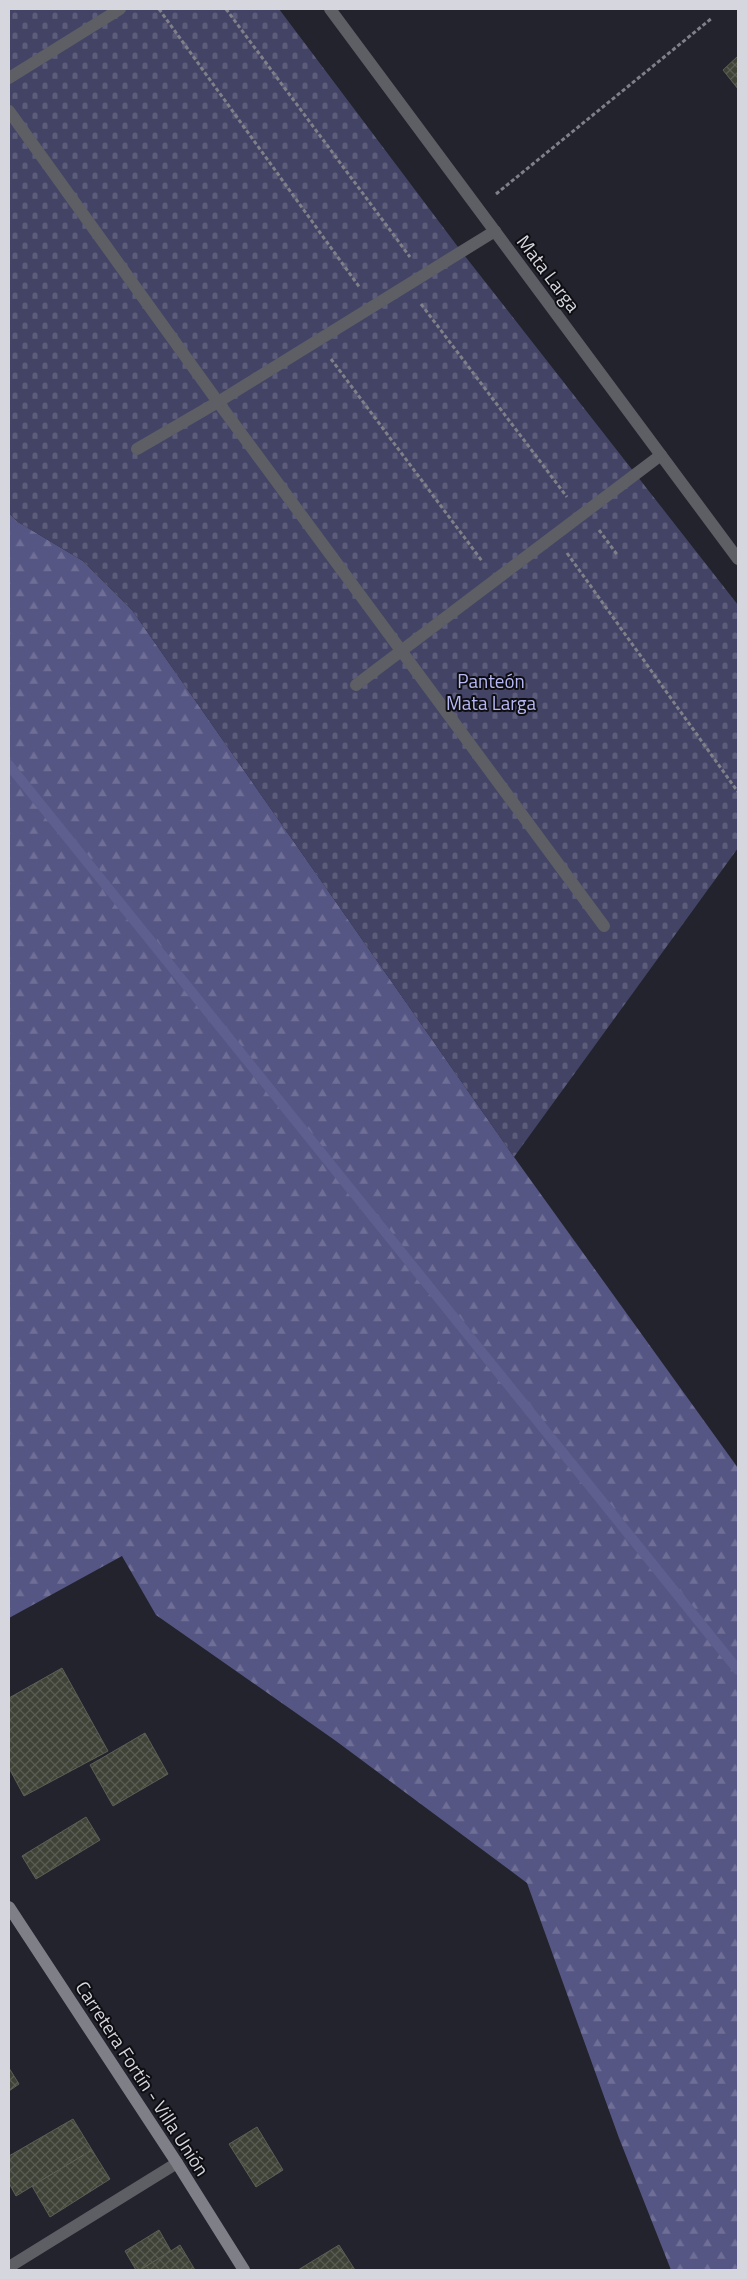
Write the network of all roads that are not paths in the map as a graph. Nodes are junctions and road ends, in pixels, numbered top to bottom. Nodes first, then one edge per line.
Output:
1 (120, 9) edge
2 (330, 9) edge
3 (9, 78) edge
4 (9, 111) edge
5 (495, 231) junction
6 (218, 402) junction
7 (137, 449) dead end
8 (661, 455) junction
9 (738, 559) edge
10 (402, 651) junction
11 (356, 684) dead end
12 (604, 926) dead end
13 (9, 1907) edge
14 (177, 2163) junction
15 (9, 2267) edge
16 (244, 2270) edge

1 - 3 street
2 - 5 street, Mata Larga
4 - 6 street
5 - 6 street
5 - 8 street, Mata Larga
6 - 7 street
6 - 10 street
8 - 9 street, Mata Larga
8 - 10 street
10 - 11 street
10 - 12 street
13 - 14 main road, Carretera Fortín - Villa Unión
14 - 15 street
14 - 16 main road, Carretera Fortín - Villa Unión

